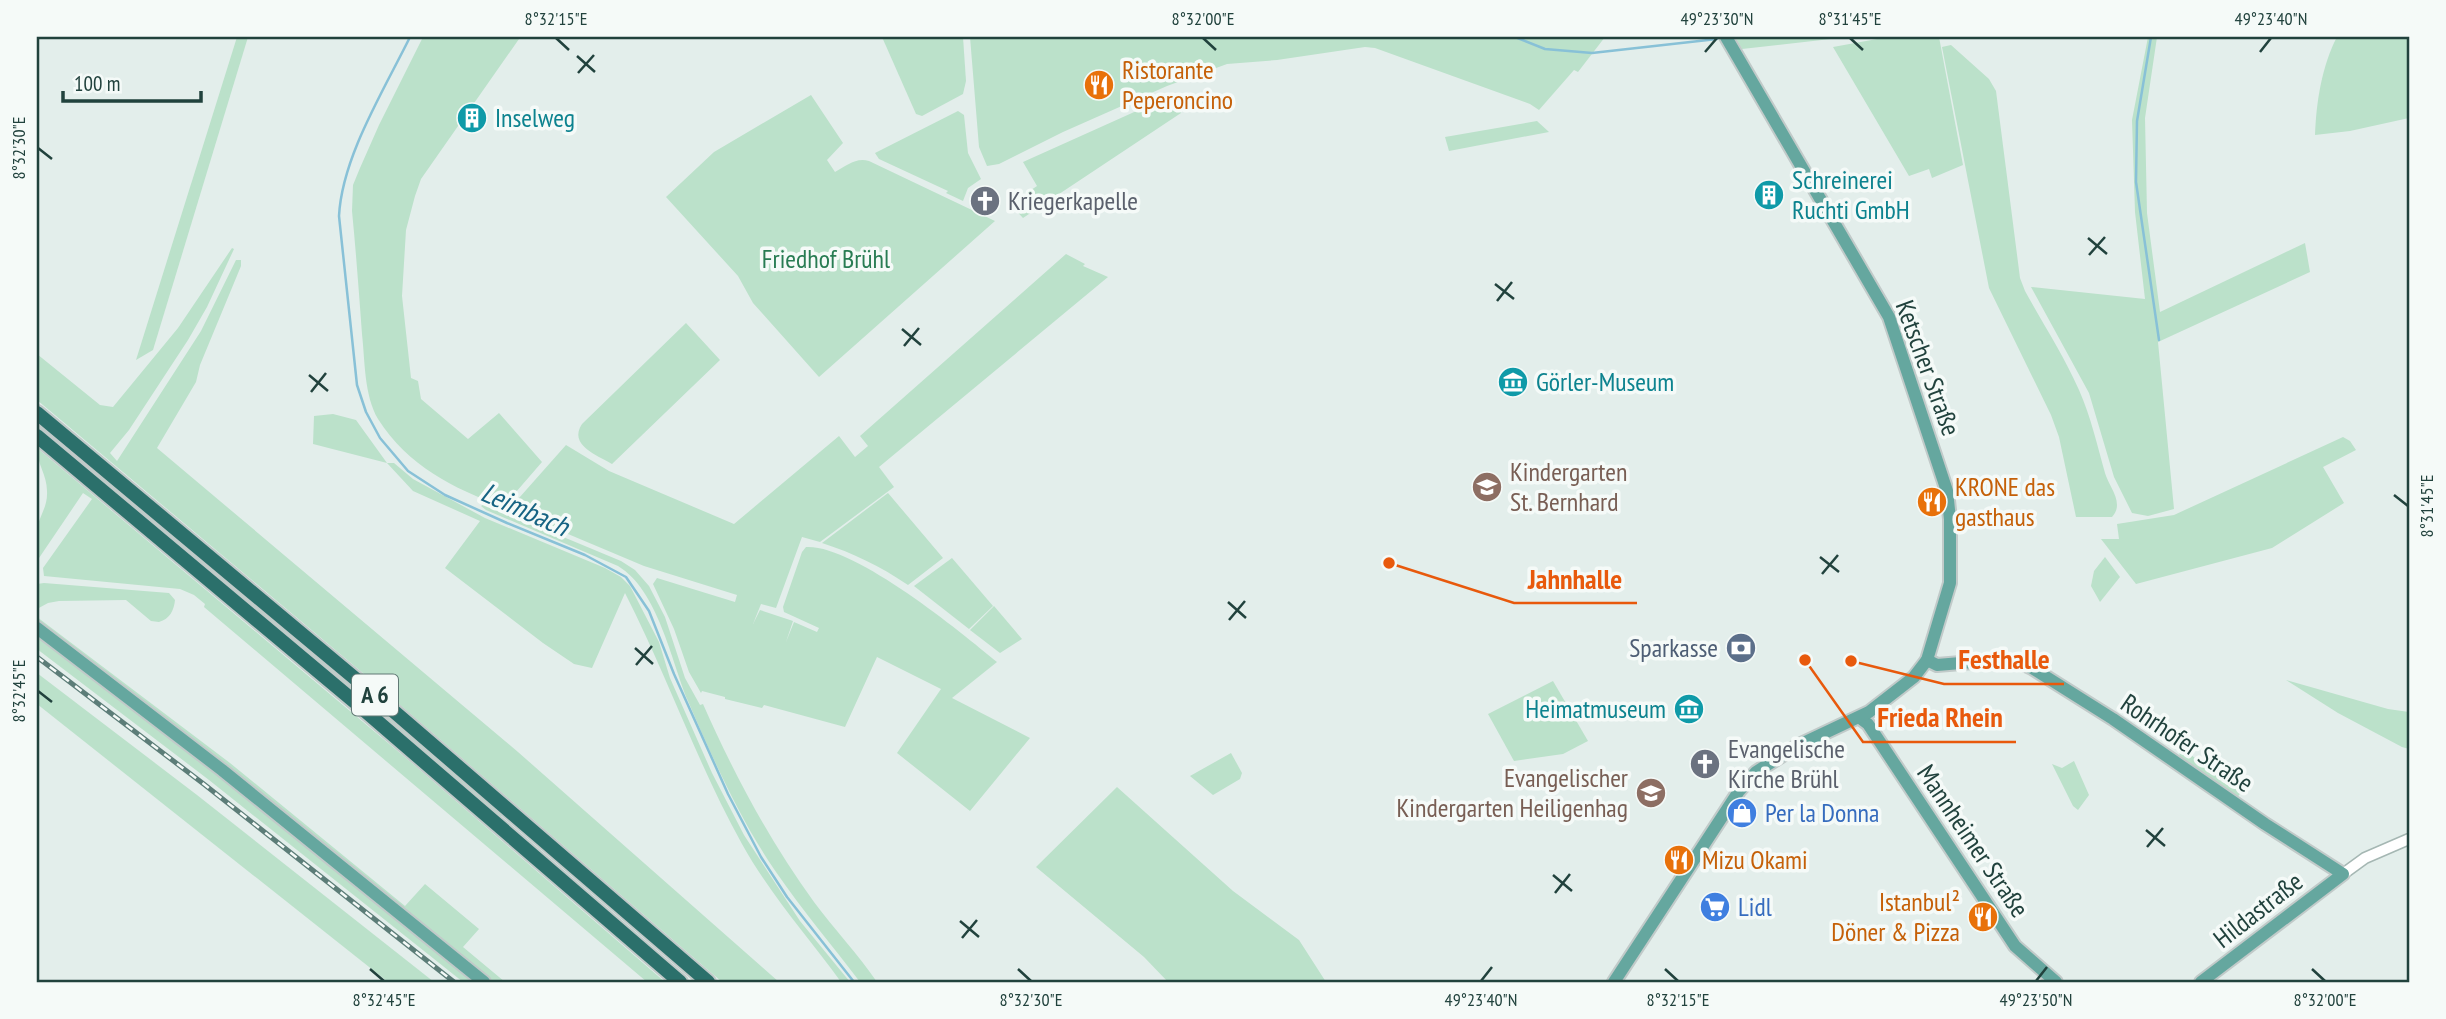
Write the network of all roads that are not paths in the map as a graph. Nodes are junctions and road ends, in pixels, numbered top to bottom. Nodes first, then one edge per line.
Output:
1 (1727, 38) edge
2 (37, 412) edge
3 (37, 436) edge
4 (37, 628) edge
5 (1927, 660) junction
6 (1860, 718) junction
7 (2409, 839) edge
8 (2343, 874) junction
9 (484, 982) edge
10 (680, 982) edge
11 (708, 982) edge
12 (1614, 982) edge
13 (2056, 982) edge
14 (2201, 982) edge

1 - 5 main road, Ketscher Straße
2 - 11 highway, A 6
3 - 10 highway, A 6
4 - 9 main road
5 - 6 main road, Ketscher Straße
5 - 8 main road, Rohrhofer Straße
6 - 12 main road, Ketscher Straße
6 - 13 main road, Mannheimer Straße
7 - 8 street
8 - 14 main road, Hildastraße

